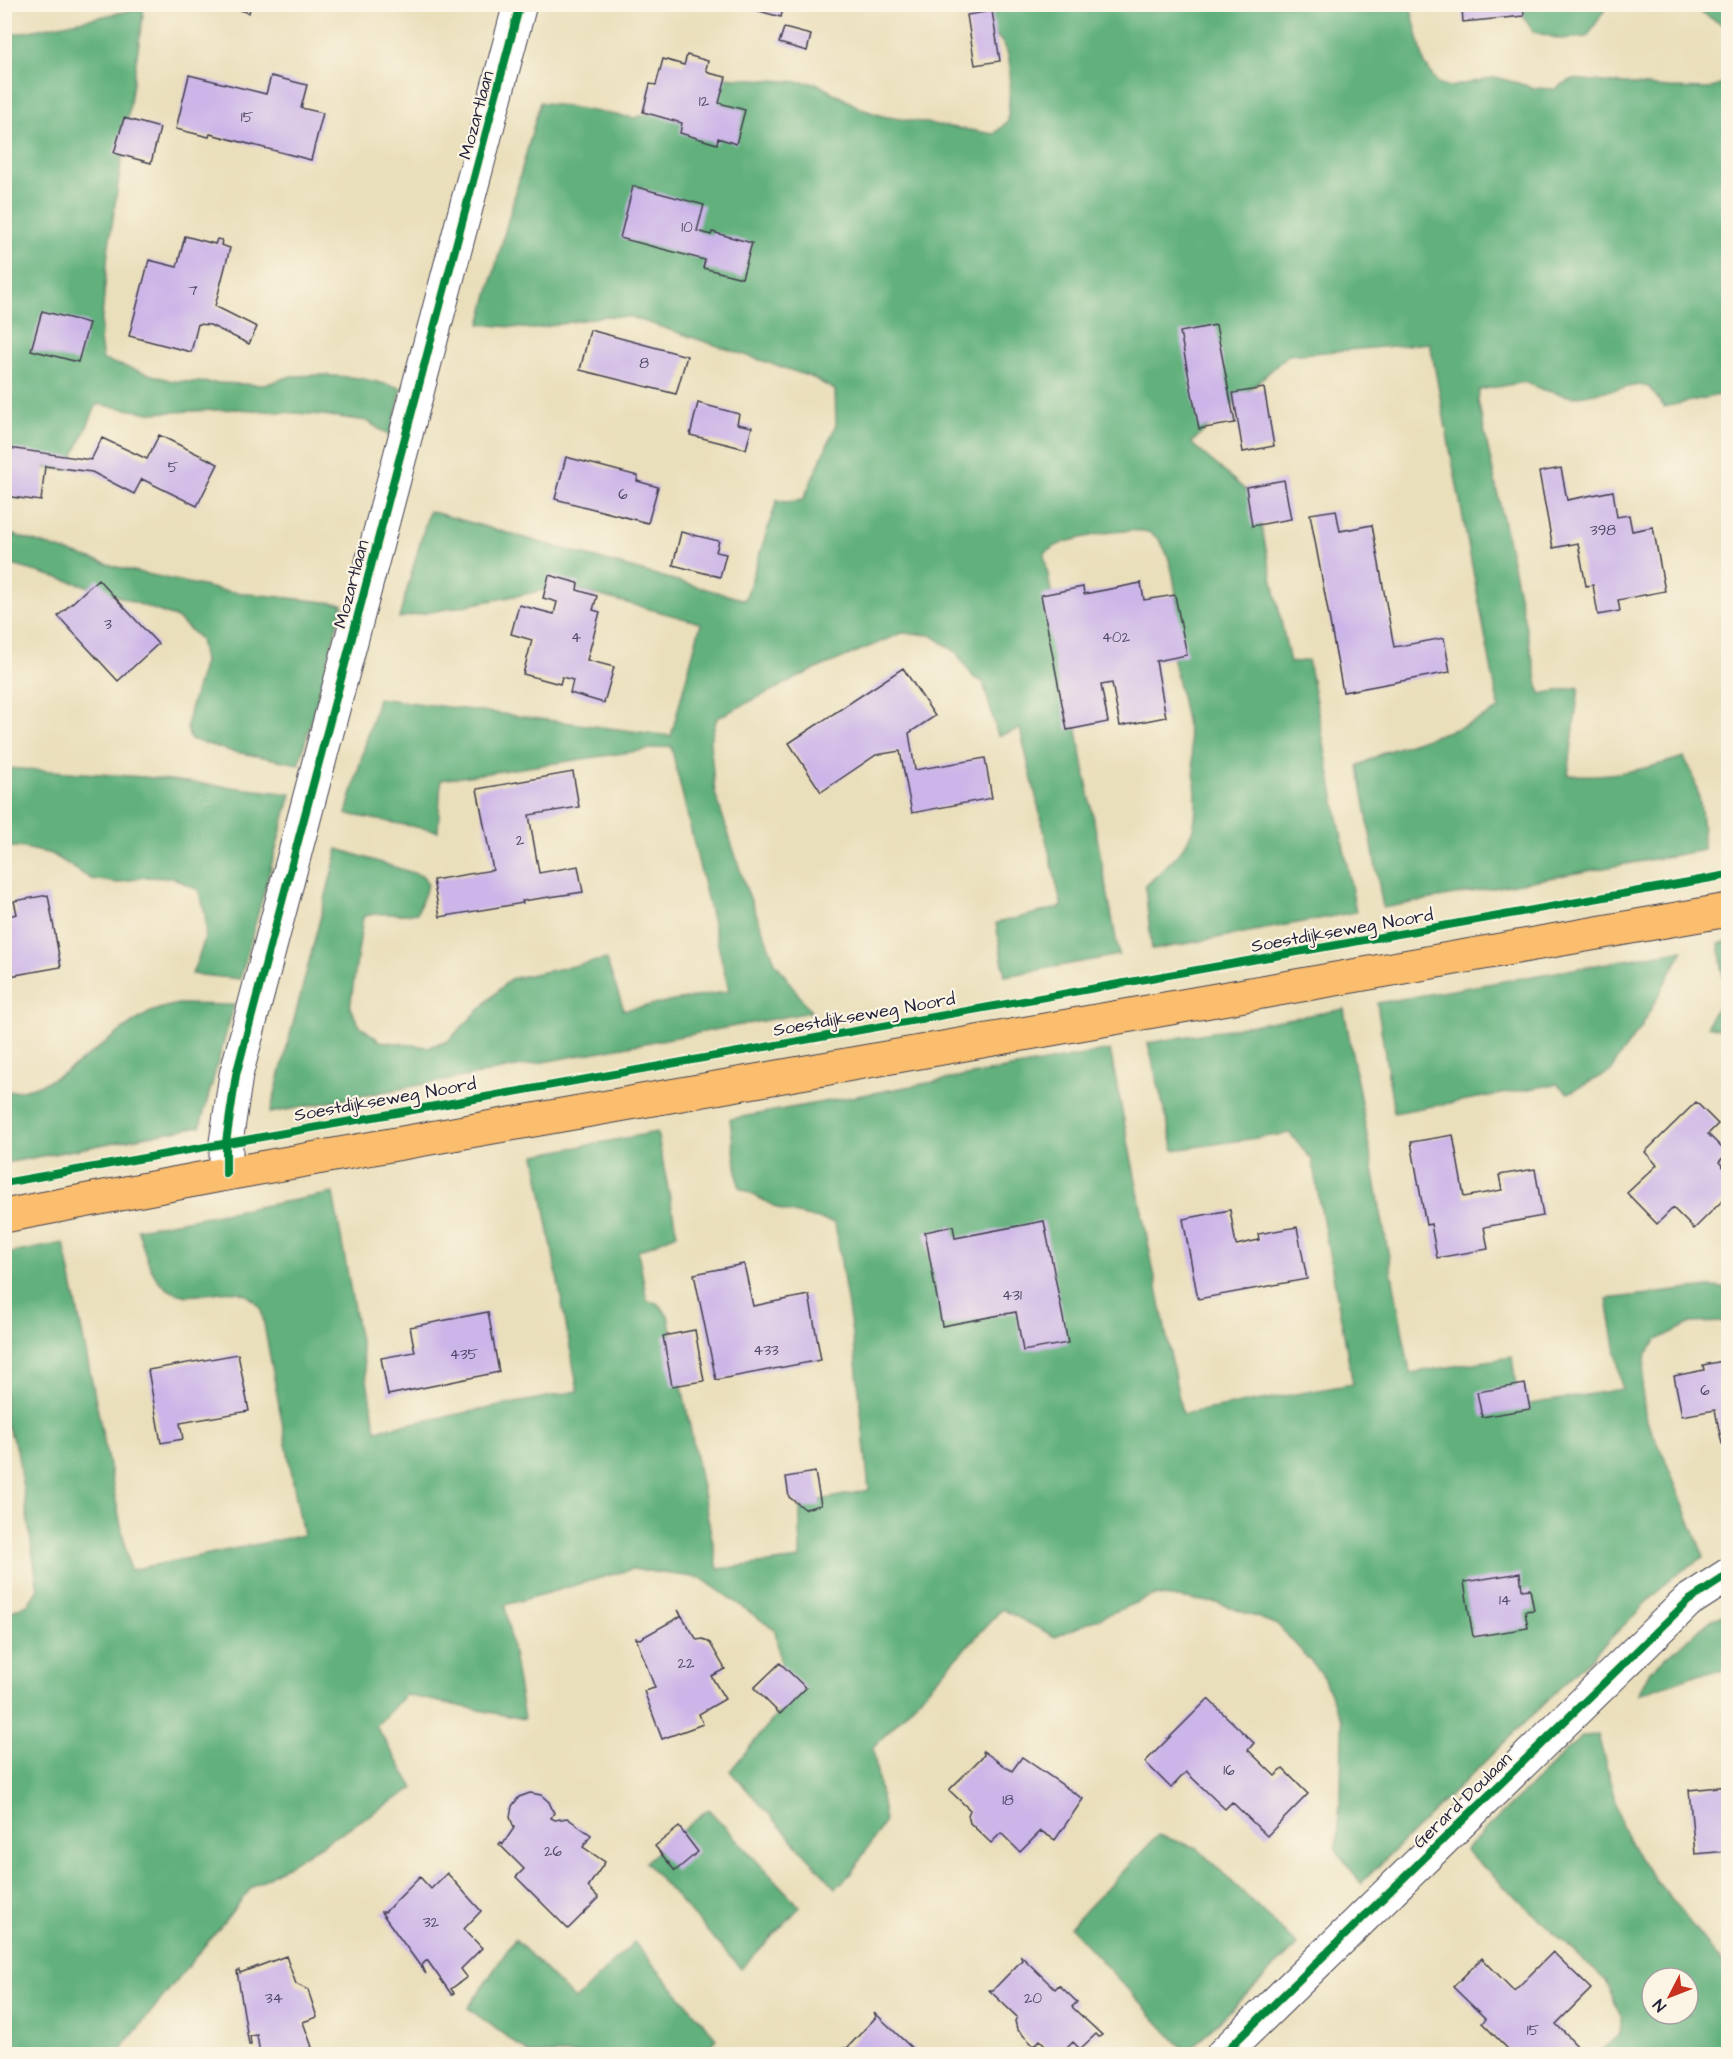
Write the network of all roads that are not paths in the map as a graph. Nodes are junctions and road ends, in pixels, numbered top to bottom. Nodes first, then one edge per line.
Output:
1 (520, 4) edge
2 (1728, 910) edge
3 (226, 1174) junction
4 (4, 1216) edge
5 (1728, 1575) edge
6 (1223, 2055) edge

1 - 3 street, Mozartlaan
2 - 3 main road
3 - 4 main road
5 - 6 street, Gerard Doulaan

